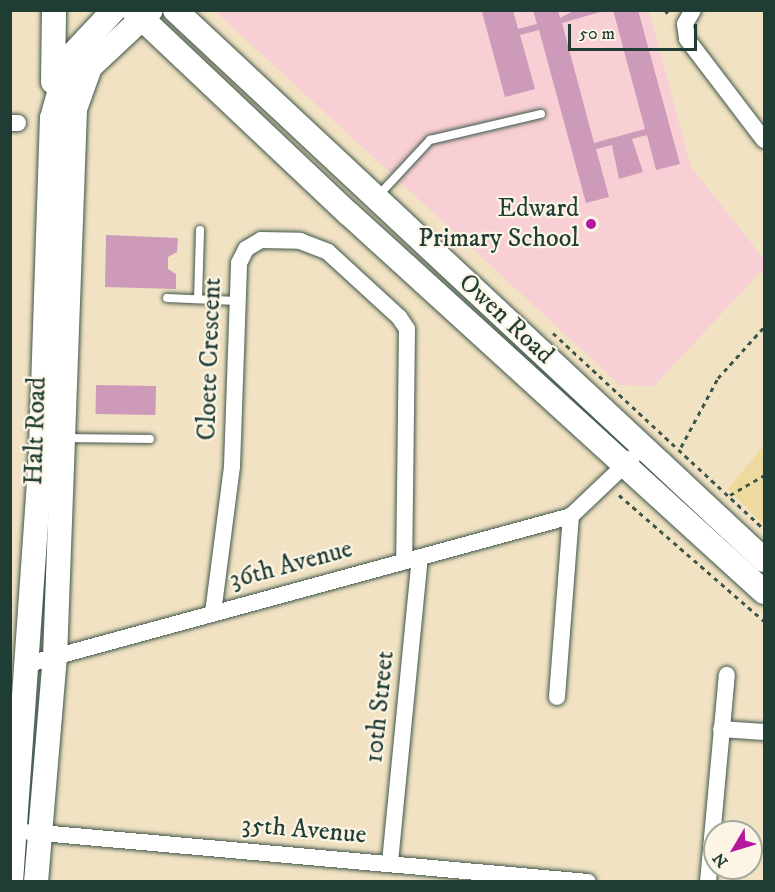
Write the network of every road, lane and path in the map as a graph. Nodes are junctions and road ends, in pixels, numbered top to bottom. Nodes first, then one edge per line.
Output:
1 (54, 10) edge
2 (114, 10) edge
3 (175, 10) edge
4 (693, 10) edge
5 (142, 13) edge
6 (541, 114) dead end
7 (52, 118) junction
8 (762, 132) edge
9 (376, 197) junction
10 (200, 230) dead end
11 (168, 298) dead end
12 (198, 299) junction
13 (237, 301) junction
14 (765, 327) edge
15 (65, 438) junction
16 (150, 439) dead end
17 (644, 446) junction
18 (680, 448) dead end
19 (623, 466) junction
20 (765, 475) edge
21 (619, 495) dead end
22 (729, 495) dead end
23 (571, 516) junction
24 (412, 559) junction
25 (765, 560) edge
26 (765, 592) edge
27 (213, 613) junction
28 (765, 621) edge
29 (55, 658) junction
30 (25, 665) junction
31 (727, 675) dead end
32 (557, 697) dead end
33 (722, 729) junction
34 (765, 732) edge
35 (15, 831) junction
36 (40, 833) junction
37 (390, 862) junction
38 (11, 882) edge
39 (36, 882) edge
40 (588, 882) edge
41 (708, 882) edge

1 - 7 street
2 - 7 street, Halt Road
3 - 9 street, Owen Road
4 - 8 street
5 - 15 street, Halt Road
5 - 19 street, Owen Road
6 - 9 lane
7 - 30 street, Halt Road
9 - 17 street, Owen Road
10 - 12 lane
11 - 12 lane
12 - 13 lane
13 - 24 street, Cloete Crescent
13 - 27 street, Cloete Crescent
14 - 18 path
15 - 16 lane
15 - 29 street, Halt Road
17 - 19 street, 36th Avenue
17 - 25 street, Owen Road
19 - 23 street, 36th Avenue
19 - 26 street, Owen Road
20 - 22 path
21 - 28 path
23 - 24 street, 36th Avenue
23 - 32 street
24 - 27 street, 36th Avenue
24 - 37 street, 10th Street
27 - 29 street, 36th Avenue
29 - 30 street, 36th Avenue
29 - 36 street, Halt Road
30 - 35 street, Halt Road
31 - 33 street
33 - 34 street
33 - 41 street
35 - 36 street, 35th Avenue
35 - 38 street, Halt Road
36 - 37 street, 35th Avenue
36 - 39 street, Halt Road
37 - 40 street, 35th Avenue

